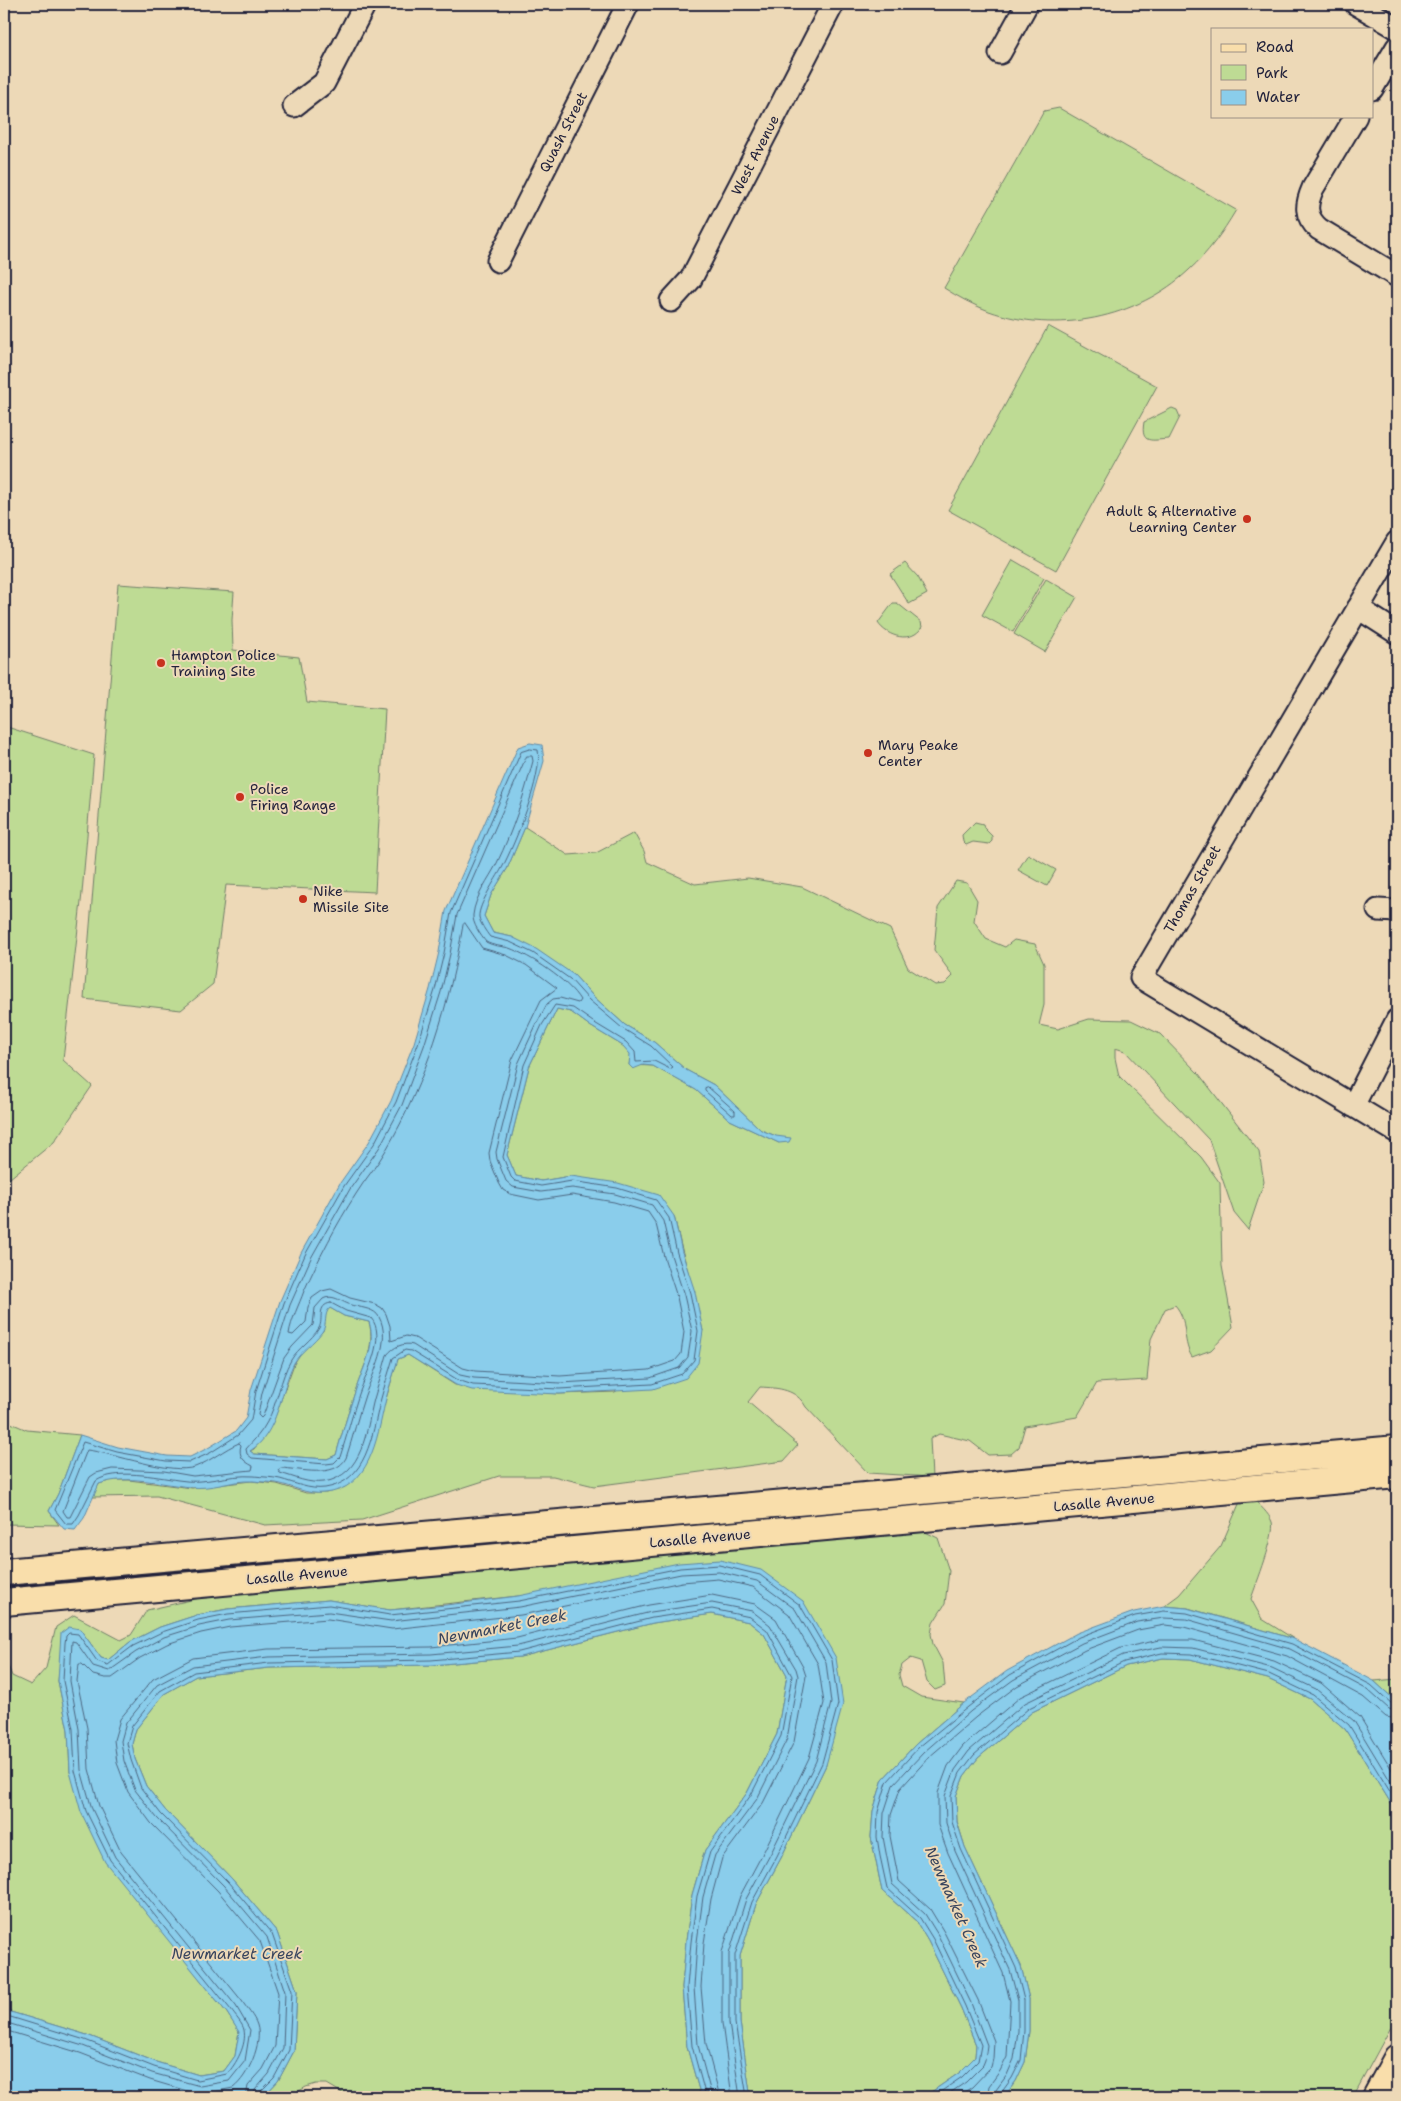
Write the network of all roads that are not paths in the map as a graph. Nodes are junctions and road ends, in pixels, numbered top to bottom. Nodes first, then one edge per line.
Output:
1 (365, 4) edge
2 (628, 4) edge
3 (833, 4) edge
4 (1027, 4) edge
5 (1356, 4) edge
6 (1397, 28) edge
7 (1397, 46) edge
8 (1000, 53) dead end
9 (1374, 86) edge
10 (294, 106) dead end
11 (1355, 118) edge
12 (498, 261) dead end
13 (1397, 276) edge
14 (671, 301) dead end
15 (1397, 542) edge
16 (1358, 608) junction
17 (1397, 633) edge
18 (1397, 1020) edge
19 (1352, 1106) junction
20 (1397, 1132) edge
21 (1397, 1449) edge
22 (1397, 1475) edge
23 (1397, 1481) edge
24 (1314, 1482) junction
25 (4, 1560) edge
26 (125, 1562) junction
27 (4, 1572) edge
28 (4, 1602) edge
29 (1397, 2058) edge
30 (1376, 2097) edge

1 - 10 street
2 - 12 street, Quash Street
3 - 14 street, West Avenue
4 - 8 street
5 - 6 street
7 - 9 street
11 - 13 street
15 - 16 street, Thomas Street
16 - 17 street
16 - 19 street, Thomas Street
18 - 19 street
19 - 20 street, Thomas Street
21 - 26 main road, Lasalle Avenue
22 - 24 main road, Lasalle Avenue
23 - 24 main road
24 - 28 main road, Lasalle Avenue
25 - 26 main road
26 - 27 main road, Lasalle Avenue
29 - 30 main road

